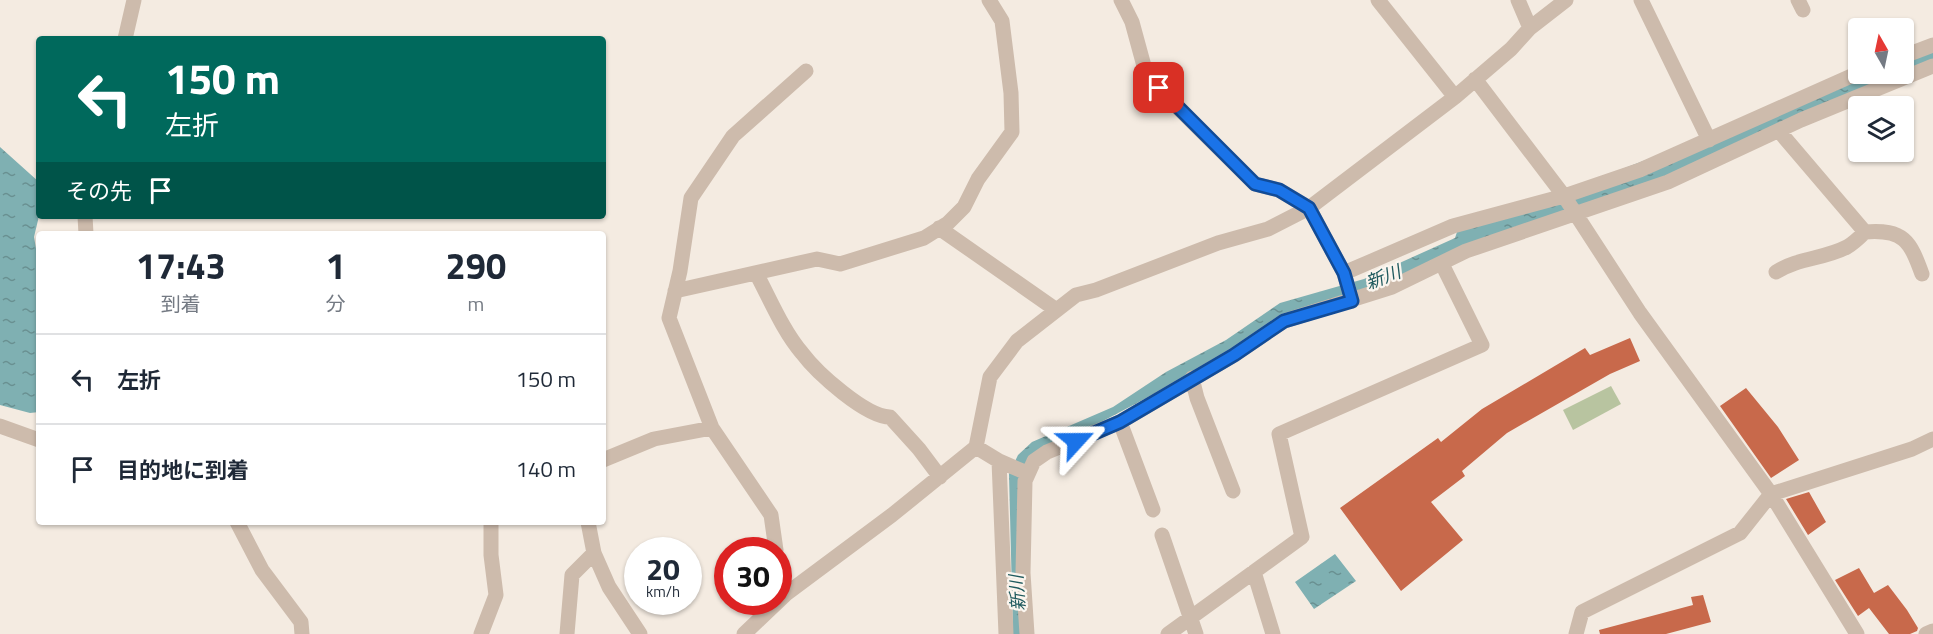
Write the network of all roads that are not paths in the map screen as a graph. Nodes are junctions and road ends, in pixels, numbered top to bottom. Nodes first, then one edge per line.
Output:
1 (134, 0) edge
2 (989, 0) edge
3 (1121, 0) edge
4 (1378, 0) edge
5 (1518, 0) edge
6 (1566, 0) edge
7 (1641, 0) edge
8 (1530, 28) junction
9 (126, 36) edge
10 (1933, 45) edge
11 (1914, 52) edge
12 (1933, 66) edge
13 (806, 71) dead end
14 (1848, 77) edge
15 (1475, 79) junction
16 (1455, 97) junction
17 (1779, 131) junction
18 (1709, 140) junction
19 (1564, 196) junction
20 (1309, 208) junction
21 (1574, 215) junction
22 (939, 228) junction
23 (1865, 232) junction
24 (1442, 264) junction
25 (1776, 272) dead end
26 (756, 273) junction
27 (1344, 273) junction
28 (1922, 274) dead end
29 (675, 291) junction
30 (1352, 301) junction
31 (1055, 309) junction
32 (1192, 378) junction
33 (1120, 422) junction
34 (0, 426) edge
35 (712, 428) junction
36 (36, 435) edge
37 (1933, 439) edge
38 (976, 447) junction
39 (606, 459) edge
40 (999, 461) junction
41 (1027, 473) junction
42 (940, 477) junction
43 (1233, 491) dead end
44 (1771, 494) junction
45 (1153, 510) dead end
46 (239, 525) edge
47 (491, 525) edge
48 (589, 525) edge
49 (1162, 535) dead end
50 (774, 537) edge
51 (594, 553) junction
52 (1254, 572) junction
53 (792, 589) edge
54 (766, 615) edge
55 (1190, 619) junction
56 (1933, 631) edge
57 (750, 632) edge
58 (302, 634) edge
59 (481, 634) edge
60 (567, 634) edge
61 (640, 634) edge
62 (1005, 634) edge
63 (1028, 634) edge
64 (1168, 634) edge
65 (1196, 634) edge
66 (1273, 634) edge
67 (1576, 634) edge
68 (1857, 634) edge
69 (1926, 634) edge

1 - 9 street
2 - 22 street
3 - 20 street
4 - 16 street
5 - 8 street
6 - 8 street
7 - 18 street
8 - 15 street
10 - 11 street
12 - 17 street
13 - 29 street
14 - 18 street
15 - 16 street
15 - 19 street
16 - 20 street
17 - 21 street
17 - 23 street
18 - 19 street
19 - 21 street
19 - 27 street
20 - 27 street
20 - 31 street
21 - 24 street
21 - 44 street
22 - 26 street
22 - 31 street
23 - 25 street
23 - 28 street
24 - 30 street
24 - 52 street
26 - 29 street
26 - 42 street
27 - 30 street
29 - 35 street
30 - 32 street
31 - 38 street
32 - 33 street
32 - 43 street
33 - 41 street
33 - 45 street
34 - 36 street
35 - 39 street
35 - 50 street
37 - 44 street
38 - 40 street
38 - 42 street
40 - 41 street
40 - 62 street
41 - 63 street
42 - 53 street
44 - 67 street
44 - 68 street
46 - 58 street
47 - 59 street
48 - 51 street
49 - 55 street
51 - 60 street
51 - 61 street
52 - 55 street
52 - 66 street
54 - 57 street
55 - 64 street
55 - 65 street
56 - 69 street

